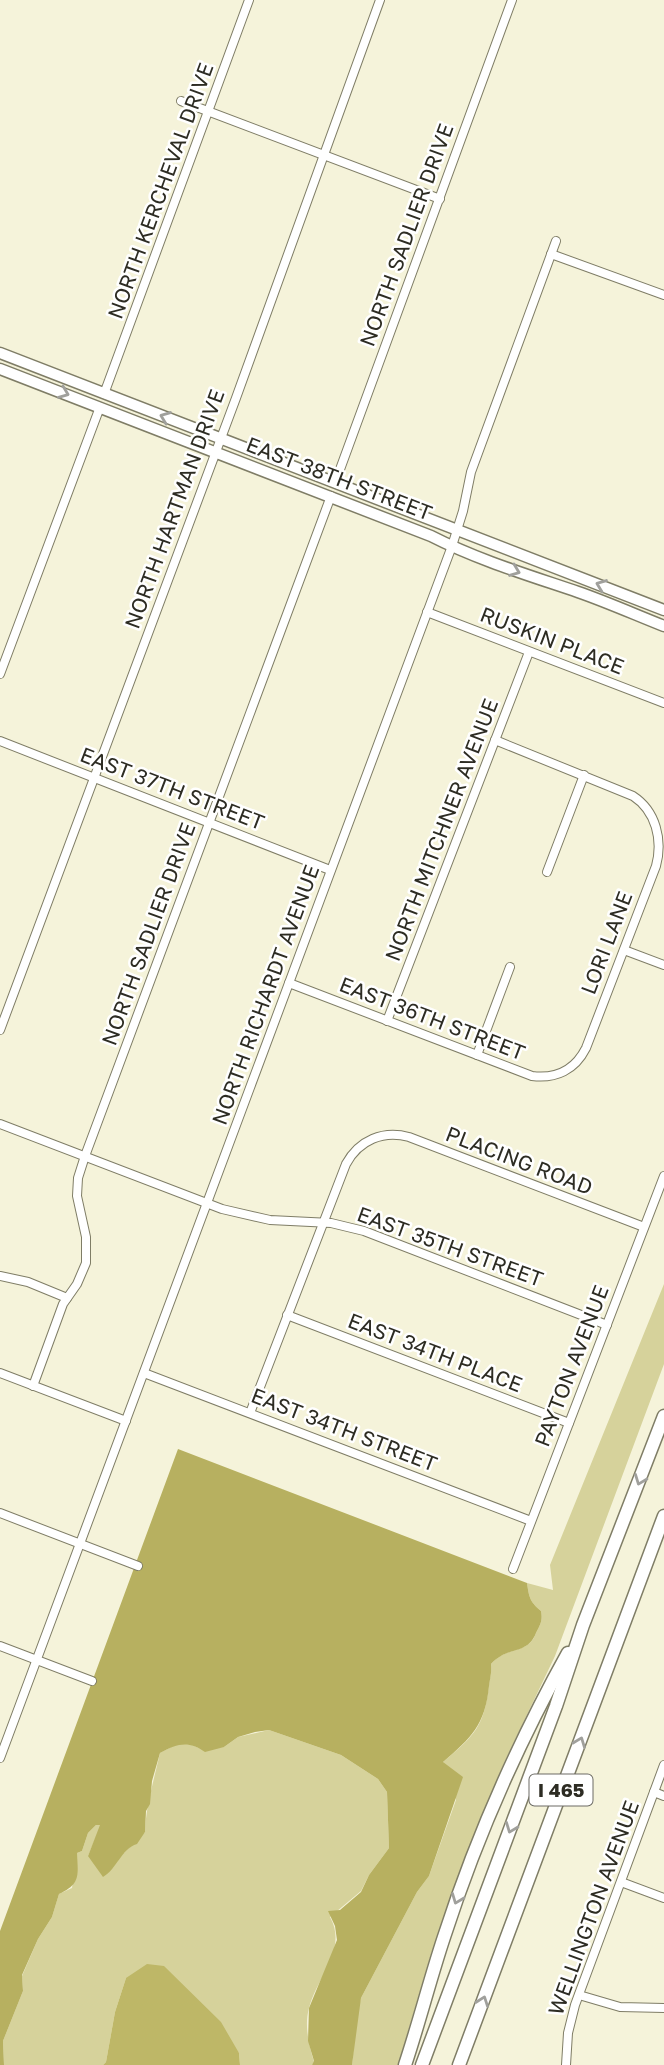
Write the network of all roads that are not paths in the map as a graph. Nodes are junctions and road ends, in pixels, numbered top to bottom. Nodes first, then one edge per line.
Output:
1 (249, 0) edge
2 (380, 0) edge
3 (512, 0) edge
4 (181, 101) dead end
5 (208, 112) junction
6 (323, 154) junction
7 (440, 198) junction
8 (556, 242) dead end
9 (551, 254) junction
10 (664, 295) edge
11 (0, 353) edge
12 (0, 369) edge
13 (104, 394) junction
14 (100, 407) junction
15 (220, 439) junction
16 (215, 452) junction
17 (335, 483) junction
18 (331, 496) junction
19 (457, 530) junction
20 (452, 546) junction
21 (664, 610) edge
22 (427, 612) junction
23 (664, 626) edge
24 (529, 652) junction
25 (0, 674) edge
26 (664, 703) edge
27 (495, 740) junction
28 (0, 741) edge
29 (584, 775) junction
30 (94, 778) junction
31 (209, 822) junction
32 (330, 870) junction
33 (547, 872) dead end
34 (624, 950) junction
35 (664, 965) edge
36 (510, 967) dead end
37 (289, 983) junction
38 (387, 1021) junction
39 (0, 1030) edge
40 (477, 1055) junction
41 (563, 1073) joint
42 (0, 1124) edge
43 (85, 1156) junction
44 (664, 1176) edge
45 (207, 1204) junction
46 (323, 1222) junction
47 (644, 1227) junction
48 (0, 1276) edge
49 (67, 1298) junction
50 (287, 1315) junction
51 (607, 1325) junction
52 (0, 1373) edge
53 (144, 1373) junction
54 (33, 1386) junction
55 (250, 1413) junction
56 (664, 1416) edge
57 (126, 1421) junction
58 (569, 1423) junction
59 (0, 1513) edge
60 (664, 1516) edge
61 (531, 1521) junction
62 (80, 1544) junction
63 (138, 1566) dead end
64 (513, 1569) dead end
65 (583, 1625) junction
66 (0, 1646) edge
67 (37, 1660) junction
68 (92, 1681) dead end
69 (0, 1758) edge
70 (664, 1765) edge
71 (654, 1792) junction
72 (664, 1796) edge
73 (621, 1882) junction
74 (664, 1898) edge
75 (579, 1994) junction
76 (664, 2008) edge
77 (405, 2065) edge
78 (422, 2065) edge
79 (459, 2065) edge
80 (566, 2065) edge

1 - 5 street, NORTH KERCHEVAL DRIVE
2 - 6 street, NORTH HARTMAN DRIVE
3 - 7 street, NORTH SADLIER DRIVE
4 - 5 street
5 - 6 street
5 - 13 street, NORTH KERCHEVAL DRIVE
6 - 7 street
6 - 15 street, NORTH HARTMAN DRIVE
7 - 17 street, NORTH SADLIER DRIVE
8 - 9 street, NORTH RICHARDT AVENUE
9 - 10 street
9 - 19 street, NORTH RICHARDT AVENUE
11 - 13 main road, EAST 38TH STREET
12 -> 14 main road, EAST 38TH STREET
15 -> 13 main road, EAST 38TH STREET
14 - 16 main road, EAST 38TH STREET
14 - 25 street
15 - 16 street, NORTH HARTMAN DRIVE
15 - 17 main road, EAST 38TH STREET
16 - 18 main road, EAST 38TH STREET
16 - 30 street, NORTH HARTMAN DRIVE
17 - 19 main road, EAST 38TH STREET
18 - 20 main road, EAST 38TH STREET
18 - 31 street, NORTH SADLIER DRIVE
19 - 20 street, NORTH RICHARDT AVENUE
21 -> 19 main road, EAST 38TH STREET
20 - 22 street, NORTH RICHARDT AVENUE
20 -> 23 main road, EAST 38TH STREET
22 - 24 street, RUSKIN PLACE
22 - 32 street, NORTH RICHARDT AVENUE
24 - 26 street, RUSKIN PLACE
24 - 27 street, NORTH MITCHNER AVENUE
27 - 29 street
27 - 38 street, NORTH MITCHNER AVENUE
28 - 30 street, EAST 37TH STREET
29 - 33 street
29 - 34 street, LORI LANE
30 - 31 street, EAST 37TH STREET
30 - 39 street, NORTH HARTMAN DRIVE
31 - 32 street, EAST 37TH STREET
31 - 43 street, NORTH SADLIER DRIVE
32 - 37 street, NORTH RICHARDT AVENUE
34 - 35 street
34 - 41 street, LORI LANE
36 - 40 street
37 - 38 street, EAST 36TH STREET
37 - 45 street, NORTH RICHARDT AVENUE
38 - 40 street, EAST 36TH STREET
40 - 41 street, EAST 36TH STREET
42 - 43 street, EAST 35TH STREET
43 - 45 street, EAST 35TH STREET
43 - 49 street, NORTH SADLIER DRIVE
44 - 47 street, PAYTON AVENUE
45 - 46 street, EAST 35TH STREET
45 - 53 street, NORTH RICHARDT AVENUE
46 - 47 street, PLACING ROAD
46 - 50 street
46 - 51 street, EAST 35TH STREET
47 - 51 street, PAYTON AVENUE
48 - 49 street
49 - 54 street, NORTH SADLIER DRIVE
50 - 55 street
50 - 58 street, EAST 34TH PLACE
51 - 58 street, PAYTON AVENUE
52 - 54 street
53 - 55 street, EAST 34TH STREET
53 - 57 street, NORTH RICHARDT AVENUE
54 - 57 street
55 - 61 street, EAST 34TH STREET
56 -> 65 highway, I 465
57 - 62 street, NORTH RICHARDT AVENUE
58 - 61 street, PAYTON AVENUE
59 - 62 street
79 -> 60 highway, I 465
61 - 64 street, PAYTON AVENUE
62 - 63 street
62 - 67 street, NORTH RICHARDT AVENUE
65 -> 77 highway
65 -> 78 highway, I 465
66 - 67 street
67 - 68 street
67 - 69 street, NORTH RICHARDT AVENUE
70 - 71 street, WELLINGTON AVENUE
71 - 72 street
71 - 73 street, WELLINGTON AVENUE
73 - 74 street
73 - 75 street, WELLINGTON AVENUE
75 - 76 street
75 - 80 street, WELLINGTON AVENUE

